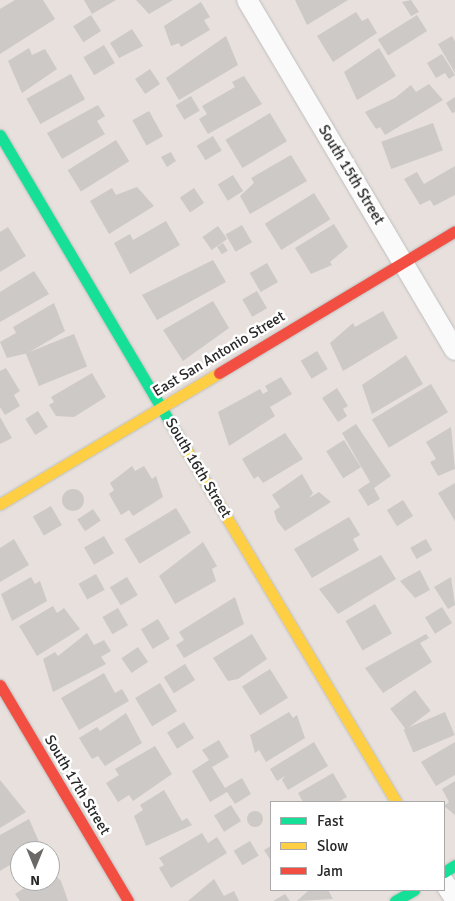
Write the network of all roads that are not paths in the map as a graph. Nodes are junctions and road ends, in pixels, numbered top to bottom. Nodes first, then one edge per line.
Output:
1 (247, 0) edge
2 (0, 135) edge
3 (455, 231) edge
4 (403, 262) junction
5 (455, 350) edge
6 (161, 406) junction
7 (0, 504) edge
8 (0, 685) edge
9 (395, 801) edge
10 (445, 884) edge
11 (412, 891) edge
12 (455, 899) edge
13 (128, 901) edge
14 (395, 901) edge

1 - 4 street, South 15th Street
2 - 6 street, South 16th Street
3 - 4 street, East San Antonio Street
4 - 5 street, South 15th Street
4 - 6 street, East San Antonio Street
6 - 7 street, East San Antonio Street
6 - 9 street, South 16th Street
8 - 13 street, South 17th Street
10 - 12 street
11 - 14 street

